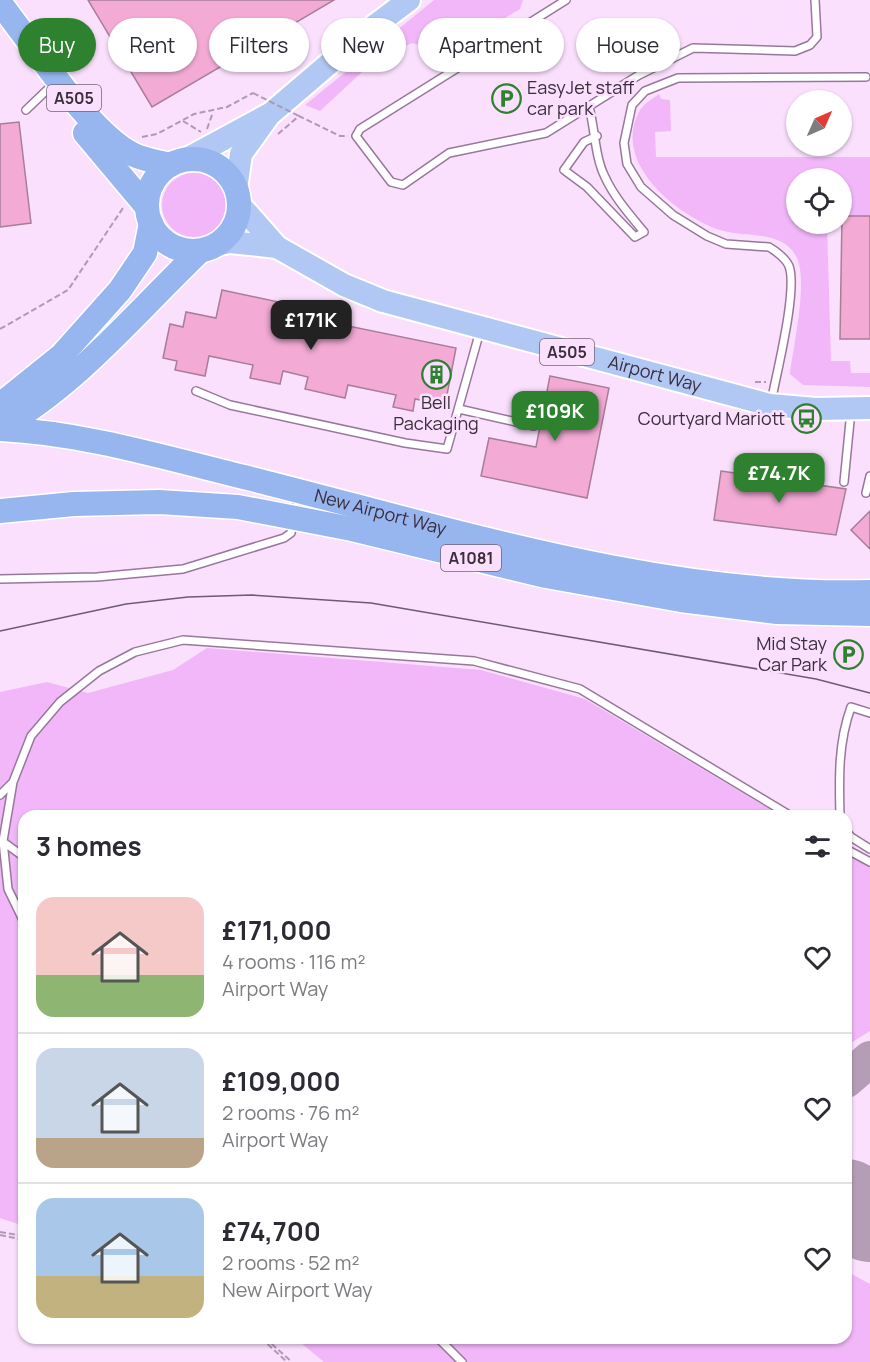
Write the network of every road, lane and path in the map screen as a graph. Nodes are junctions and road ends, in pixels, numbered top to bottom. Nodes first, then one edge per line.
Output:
1 (409, 0) edge
2 (566, 0) edge
3 (815, 0) edge
4 (0, 3) edge
5 (0, 27) edge
6 (866, 77) dead end
7 (49, 88) junction
8 (590, 107) junction
9 (26, 110) dead end
10 (214, 110) junction
11 (268, 115) junction
12 (299, 116) junction
13 (183, 120) junction
14 (283, 132) dead end
15 (357, 136) junction
16 (597, 136) junction
17 (147, 137) dead end
18 (178, 162) junction
19 (237, 196) junction
20 (140, 213) junction
21 (207, 248) junction
22 (277, 248) junction
23 (0, 329) edge
24 (481, 329) junction
25 (196, 391) dead end
26 (0, 405) edge
27 (770, 405) junction
28 (459, 408) junction
29 (860, 408) edge
30 (534, 426) dead end
31 (0, 429) edge
32 (870, 476) edge
33 (844, 482) dead end
34 (299, 491) junction
35 (866, 493) dead end
36 (0, 511) edge
37 (294, 518) junction
38 (0, 579) edge
39 (870, 592) edge
40 (870, 614) edge
41 (870, 713) edge
42 (13, 782) junction
43 (0, 795) edge
44 (781, 810) edge
45 (840, 810) edge
46 (852, 838) edge
47 (2, 840) edge
48 (870, 849) edge
49 (18, 852) edge
50 (852, 852) edge
51 (870, 862) edge
52 (18, 910) edge
53 (0, 1234) edge
54 (18, 1237) edge
55 (268, 1344) edge
56 (272, 1344) edge
57 (444, 1344) edge
58 (287, 1362) edge
59 (292, 1362) edge
60 (462, 1362) edge

1 - 11 main road
2 - 15 lane
3 - 8 lane
4 - 18 highway, A505
5 - 7 highway, A505
6 - 27 lane
7 - 9 lane
7 - 20 highway, A505
8 - 15 lane
8 - 16 lane
10 - 12 path, bridge
10 - 13 path
10 - 13 path
11 - 18 main road
11 - 19 main road
12 - 14 path
12 - 15 path
13 - 17 path
16 - 16 lane
18 - 19 highway
18 - 20 highway
19 - 21 highway
19 - 22 main road, Airport Way / A505
20 - 21 highway
20 - 23 path
20 - 26 highway
21 - 22 main road, Airport Way / A505
21 - 31 highway, New Airport Way / A1081
22 - 24 main road, Airport Way / A505
24 - 27 main road, Airport Way / A505
24 - 28 lane
25 - 28 lane
27 - 29 main road, Airport Way / A505
28 - 30 lane
29 - 33 lane
31 - 34 highway, New Airport Way / A1081
32 - 35 lane
34 - 37 lane
34 - 39 highway, New Airport Way / A1081
36 - 37 highway, New Airport Way / A1081
37 - 38 lane
37 - 40 highway, New Airport Way / A1081
41 - 45 lane
42 - 43 lane
42 - 44 lane
42 - 47 lane
46 - 48 lane
47 - 49 lane
47 - 52 lane
50 - 51 lane
53 - 54 path
55 - 58 path
56 - 59 path
57 - 60 lane

